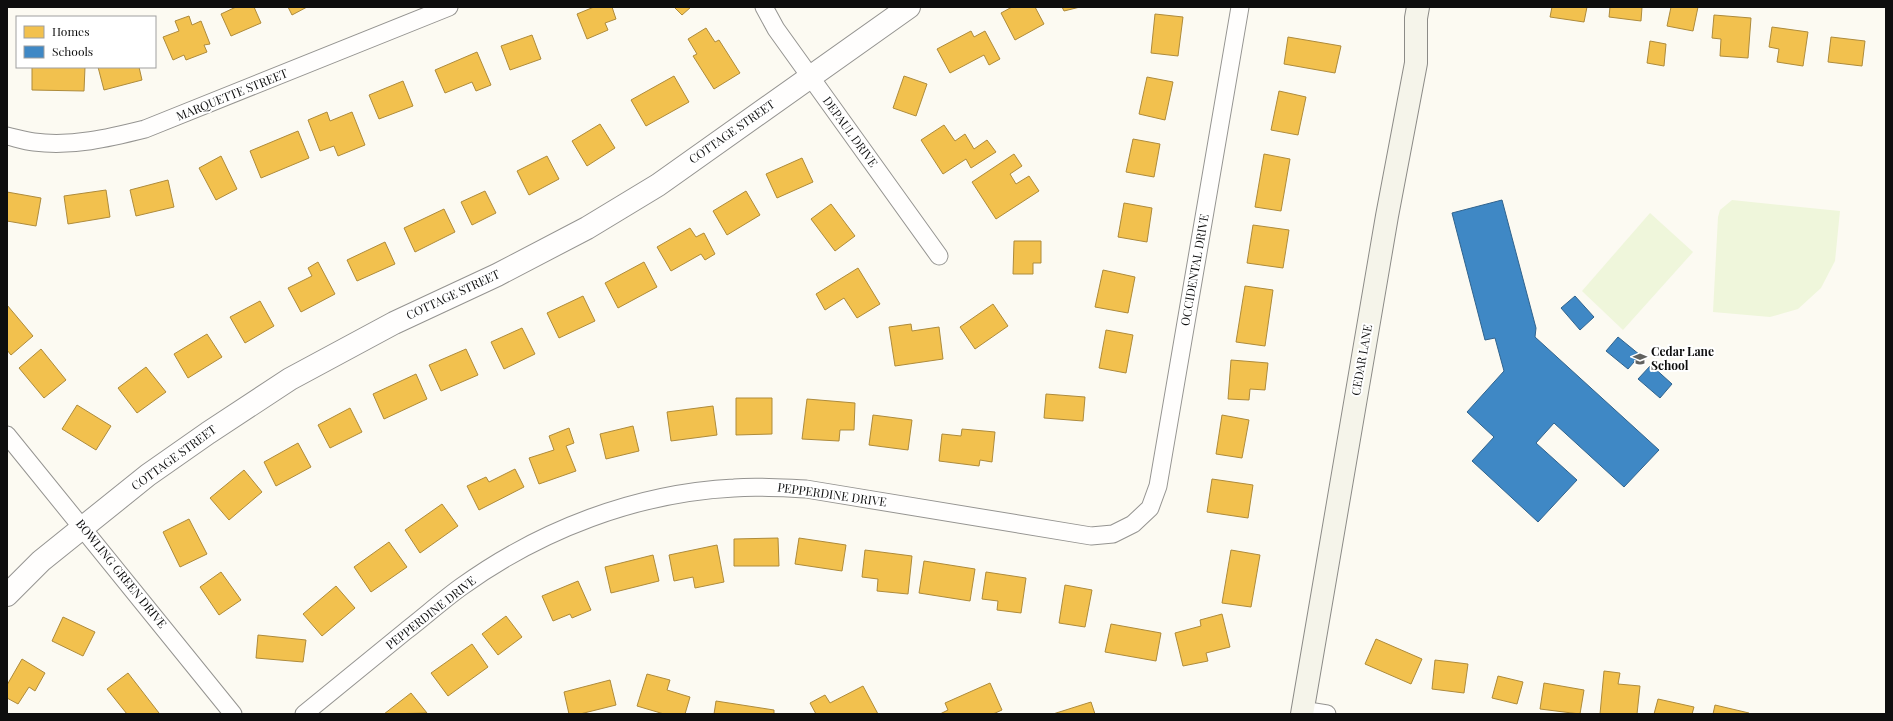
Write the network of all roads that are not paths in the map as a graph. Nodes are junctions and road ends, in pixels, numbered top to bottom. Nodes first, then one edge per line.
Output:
1 (449, 7) edge
2 (764, 7) edge
3 (908, 7) edge
4 (1240, 7) edge
5 (1418, 7) edge
6 (810, 77) junction
7 (7, 136) edge
8 (939, 256) dead end
9 (7, 435) edge
10 (1133, 524) joint
11 (82, 527) junction
12 (7, 595) edge
13 (1302, 712) edge
14 (234, 714) edge
15 (304, 714) edge
16 (1327, 714) edge

1 - 7 street, MARQUETTE STREET
2 - 6 street, DEPAUL DRIVE
3 - 6 street, COTTAGE STREET
4 - 10 street, OCCIDENTAL DRIVE
5 - 13 main road, CEDAR LANE
6 - 8 street, DEPAUL DRIVE
6 - 11 street, COTTAGE STREET
9 - 11 street, BOWLING GREEN DRIVE
10 - 15 street, PEPPERDINE DRIVE
11 - 12 street, COTTAGE STREET
11 - 14 street, BOWLING GREEN DRIVE
13 - 16 street

